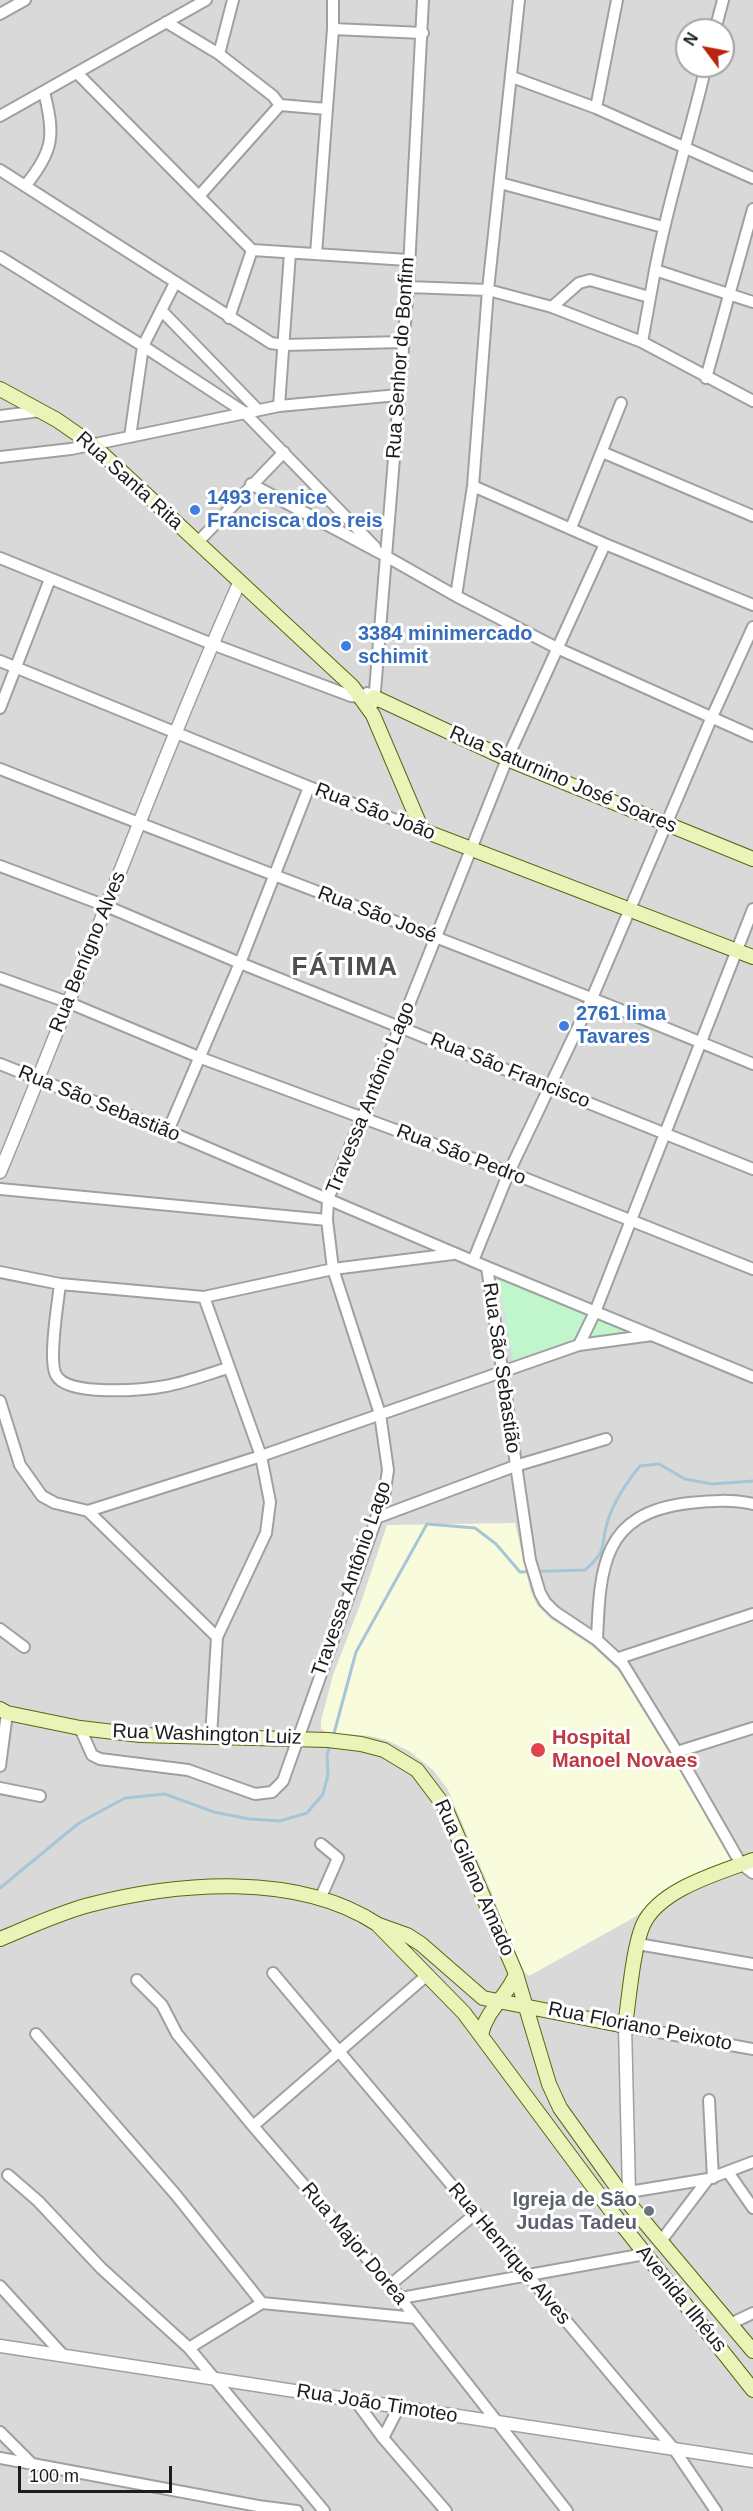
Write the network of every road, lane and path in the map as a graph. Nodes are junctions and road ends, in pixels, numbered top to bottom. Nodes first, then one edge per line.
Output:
1 (25, 0) edge
2 (233, 0) edge
3 (333, 0) edge
4 (423, 0) edge
5 (519, 0) edge
6 (617, 0) edge
7 (723, 0) edge
8 (203, 1) edge
9 (0, 14) edge
10 (718, 18) edge
11 (166, 22) junction
12 (333, 29) junction
13 (423, 33) junction
14 (219, 54) junction
15 (77, 73) junction
16 (513, 77) junction
17 (703, 78) edge
18 (44, 92) junction
19 (280, 105) junction
20 (596, 108) junction
21 (327, 109) junction
22 (0, 116) edge
23 (686, 148) junction
24 (0, 170) edge
25 (753, 178) edge
26 (500, 183) junction
27 (25, 186) junction
28 (200, 195) junction
29 (753, 209) edge
30 (663, 227) junction
31 (252, 250) junction
32 (290, 253) junction
33 (316, 254) junction
34 (0, 257) edge
35 (408, 260) junction
36 (655, 270) junction
37 (175, 283) junction
38 (408, 287) junction
39 (488, 290) junction
40 (729, 293) junction
41 (649, 297) junction
42 (753, 302) edge
43 (552, 307) junction
44 (161, 310) junction
45 (230, 318) junction
46 (402, 342) junction
47 (642, 342) junction
48 (284, 345) junction
49 (144, 346) junction
50 (706, 378) junction
51 (0, 389) edge
52 (398, 395) junction
53 (753, 401) edge
54 (621, 403) dead end
55 (279, 406) junction
56 (258, 410) junction
57 (40, 411) junction
58 (244, 412) junction
59 (0, 416) edge
60 (130, 437) junction
61 (93, 445) junction
62 (284, 452) junction
63 (602, 452) junction
64 (0, 457) edge
65 (251, 484) junction
66 (473, 486) junction
67 (753, 516) edge
68 (571, 528) junction
69 (197, 543) junction
70 (605, 544) junction
71 (385, 555) junction
72 (0, 558) edge
73 (50, 579) junction
74 (240, 581) junction
75 (456, 596) junction
76 (753, 605) edge
77 (753, 627) edge
78 (212, 644) junction
79 (557, 648) junction
80 (0, 661) edge
81 (17, 667) junction
82 (363, 693) junction
83 (0, 708) edge
84 (711, 718) junction
85 (174, 732) junction
86 (753, 736) edge
87 (507, 759) junction
88 (0, 769) edge
89 (309, 787) junction
90 (139, 824) junction
91 (667, 825) junction
92 (422, 830) junction
93 (472, 850) junction
94 (753, 859) edge
95 (0, 866) edge
96 (274, 876) junction
97 (106, 906) junction
98 (753, 909) edge
99 (630, 911) junction
100 (436, 937) junction
101 (737, 951) junction
102 (753, 957) edge
103 (240, 963) junction
104 (0, 978) edge
105 (592, 998) junction
106 (67, 1002) junction
107 (400, 1027) junction
108 (699, 1041) junction
109 (201, 1058) junction
110 (0, 1064) edge
111 (753, 1064) edge
112 (39, 1079) junction
113 (550, 1087) junction
114 (361, 1117) junction
115 (168, 1131) junction
116 (664, 1131) junction
117 (753, 1168) edge
118 (0, 1172) edge
119 (509, 1172) junction
120 (0, 1189) edge
121 (328, 1199) junction
122 (327, 1220) junction
123 (631, 1221) junction
124 (453, 1254) junction
125 (473, 1261) junction
126 (487, 1267) junction
127 (333, 1269) junction
128 (753, 1269) edge
129 (0, 1272) edge
130 (60, 1284) junction
131 (204, 1297) junction
132 (595, 1312) junction
133 (652, 1335) junction
134 (579, 1345) junction
135 (228, 1368) junction
136 (501, 1372) junction
137 (753, 1377) edge
138 (0, 1401) edge
139 (380, 1414) junction
140 (606, 1439) dead end
141 (261, 1456) junction
142 (515, 1466) junction
143 (753, 1504) edge
144 (88, 1511) junction
145 (376, 1518) junction
146 (753, 1614) edge
147 (0, 1629) edge
148 (217, 1637) junction
149 (597, 1640) junction
150 (24, 1647) dead end
151 (619, 1658) junction
152 (4, 1711) edge
153 (80, 1728) junction
154 (753, 1728) edge
155 (211, 1737) junction
156 (297, 1739) junction
157 (677, 1752) junction
158 (404, 1762) joint
159 (0, 1766) edge
160 (0, 1788) edge
161 (40, 1796) dead end
162 (321, 1844) dead end
163 (747, 1862) edge
164 (753, 1873) edge
165 (320, 1899) junction
166 (377, 1924) junction
167 (0, 1938) edge
168 (638, 1944) junction
169 (753, 1964) edge
170 (273, 1973) dead end
171 (516, 1974) junction
172 (426, 1977) junction
173 (137, 1980) dead end
174 (499, 2001) junction
175 (526, 2005) junction
176 (625, 2026) junction
177 (36, 2034) dead end
178 (481, 2035) junction
179 (753, 2049) edge
180 (340, 2053) junction
181 (709, 2100) dead end
182 (254, 2126) junction
183 (753, 2162) edge
184 (728, 2172) junction
185 (8, 2175) dead end
186 (711, 2179) junction
187 (628, 2196) junction
188 (753, 2208) edge
189 (475, 2214) junction
190 (661, 2241) junction
191 (645, 2254) junction
192 (527, 2274) junction
193 (390, 2285) junction
194 (0, 2286) edge
195 (401, 2298) junction
196 (262, 2303) junction
197 (753, 2313) edge
198 (416, 2318) junction
199 (730, 2324) junction
200 (0, 2346) edge
201 (189, 2348) junction
202 (753, 2351) edge
203 (63, 2355) junction
204 (214, 2377) junction
205 (753, 2390) edge
206 (355, 2400) junction
207 (399, 2407) junction
208 (498, 2423) junction
209 (0, 2432) edge
210 (383, 2438) junction
211 (674, 2449) junction
212 (0, 2458) edge
213 (753, 2461) edge
214 (31, 2463) junction
215 (297, 2511) edge
216 (324, 2511) edge
217 (446, 2511) edge
218 (567, 2511) edge
219 (716, 2511) edge

1 - 9 street
2 - 14 street
3 - 12 street
4 - 13 street, Rua Senhor do Bonfim
5 - 16 street
6 - 20 street
7 - 10 street
8 - 11 street
11 - 14 street
11 - 15 street
12 - 13 street
12 - 21 street
13 - 35 street, Rua Senhor do Bonfim
14 - 19 street
15 - 18 street
15 - 28 street
16 - 20 street
16 - 26 street
17 - 23 street
18 - 22 street
18 - 27 street
19 - 21 street
19 - 28 street
20 - 23 street
21 - 33 street
23 - 25 street
23 - 30 street
24 - 27 street
26 - 30 street
26 - 39 street
27 - 37 street
28 - 31 street
29 - 40 street
30 - 36 street
31 - 32 street
31 - 45 street
32 - 33 street
32 - 48 street
33 - 35 street
34 - 49 street
35 - 38 street, Rua Senhor do Bonfim
36 - 40 street
36 - 41 street
37 - 44 street
37 - 45 street
38 - 39 street
38 - 46 street, Rua Senhor do Bonfim
39 - 43 street
39 - 66 street
40 - 42 street
40 - 50 street
41 - 43 street
41 - 47 street
43 - 47 street
44 - 49 street
44 - 56 street
45 - 48 street
46 - 48 street
46 - 52 street, Rua Senhor do Bonfim
47 - 50 street
48 - 55 street
49 - 58 street
49 - 60 street
50 - 53 street
51 - 57 main road, Rua Santa Rita
52 - 55 street
52 - 71 street, Rua Senhor do Bonfim
54 - 63 street
55 - 56 street
56 - 58 street
57 - 59 street
57 - 61 main road, Rua Santa Rita
58 - 60 street
58 - 62 street
60 - 61 street
61 - 64 street
61 - 69 main road, Rua Santa Rita
62 - 65 street
62 - 71 street
63 - 67 street
63 - 68 street
65 - 69 street
65 - 71 street
66 - 68 street
66 - 75 street
68 - 70 street
69 - 74 main road, Rua Santa Rita
70 - 76 street
70 - 79 street, Travessa Antônio Lago
71 - 75 street
71 - 82 street, Rua Senhor do Bonfim
72 - 73 street, Rua Saturnino José Soares
73 - 78 street, Rua Saturnino José Soares
73 - 81 street
74 - 78 street, Rua Benígno Alves
74 - 82 main road, Rua Santa Rita
75 - 79 street
77 - 84 street
78 - 82 street, Rua Saturnino José Soares
78 - 85 street, Rua Benígno Alves
79 - 84 street
79 - 87 street, Travessa Antônio Lago
80 - 81 street, Rua São João
81 - 83 street
81 - 85 street, Rua São João
82 - 87 main road, Rua Saturnino José Soares
82 - 92 main road, Rua Santa Rita
84 - 86 street
84 - 91 street
85 - 89 street, Rua São João
85 - 90 street, Rua Benígno Alves
87 - 91 main road, Rua Saturnino José Soares
87 - 93 street, Travessa Antônio Lago
88 - 90 street, Rua São José
89 - 92 street, Rua São João
89 - 96 street
90 - 96 street, Rua São José
90 - 97 street, Rua Benígno Alves
91 - 94 main road, Rua Saturnino José Soares
91 - 99 street
92 - 93 main road, Rua São João
93 - 99 main road, Rua São João
93 - 100 street, Travessa Antônio Lago
95 - 97 street, Rua São Francisco
96 - 100 street, Rua São José
96 - 103 street
97 - 103 street, Rua São Francisco
97 - 106 street, Rua Benígno Alves
98 - 101 street
99 - 101 main road, Rua São João
99 - 105 street
100 - 105 street, Rua São José
100 - 107 street, Travessa Antônio Lago
101 - 102 main road, Rua São João
101 - 108 street
103 - 107 street, Rua São Francisco
103 - 109 street
104 - 106 street, Rua São Pedro
105 - 108 street, Rua São José
105 - 113 street
106 - 109 street, Rua São Pedro
106 - 112 street, Rua Benígno Alves
107 - 113 street, Rua São Francisco
107 - 114 street, Travessa Antônio Lago
108 - 111 street, Rua São José
108 - 116 street
109 - 114 street, Rua São Pedro
109 - 115 street
110 - 112 street, Rua São Sebastião
112 - 115 street, Rua São Sebastião
112 - 118 street, Rua Benígno Alves
113 - 116 street, Rua São Francisco
113 - 119 street
114 - 119 street, Rua São Pedro
114 - 121 street, Travessa Antônio Lago
115 - 121 street, Rua São Sebastião
116 - 117 street, Rua São Francisco
116 - 123 street
119 - 123 street, Rua São Pedro
119 - 125 street
120 - 122 street
121 - 122 street, Travessa Antônio Lago
121 - 124 street, Rua São Sebastião
122 - 127 street, Travessa Antônio Lago
123 - 128 street, Rua São Pedro
123 - 132 street
124 - 125 street, Rua São Sebastião
124 - 127 street
125 - 126 street, Rua São Sebastião
126 - 132 street
126 - 136 street, Rua São Sebastião
127 - 131 street
127 - 139 street, Travessa Antônio Lago
129 - 130 street
130 - 131 street
130 - 135 street
131 - 135 street
132 - 133 street
132 - 134 street
133 - 134 street
133 - 137 street
134 - 136 street
135 - 141 street
136 - 139 street
136 - 142 street, Rua São Sebastião
138 - 144 street
139 - 141 street
139 - 145 street, Travessa Antônio Lago
140 - 142 street
141 - 144 street
141 - 148 street
142 - 145 street
142 - 149 street, Rua São Sebastião
143 - 149 street
144 - 148 street
145 - 156 street, Travessa Antônio Lago
146 - 151 street
147 - 150 street
148 - 155 street
149 - 151 street, Rua São Sebastião
151 - 157 street, Rua São Sebastião
152 - 153 main road, Rua Washington Luiz
152 - 159 street
153 - 155 main road, Rua Washington Luiz
153 - 156 street, Travessa Antônio Lago
154 - 157 street
155 - 156 main road, Rua Washington Luiz
156 - 158 main road, Rua Washington Luiz
157 - 163 street, Rua São Sebastião
158 - 171 main road, Rua Gileno Amado
160 - 161 street
162 - 165 street
163 - 164 street
163 - 168 main road
165 - 166 main road, Avenida Ilhéus
165 - 167 main road, Avenida Ilhéus
166 - 172 main road, Avenida Ilhéus
166 - 174 main road, Avenida Ilhéus
168 - 169 street
168 - 176 main road
170 - 180 street, Rua Henrique Alves
171 - 174 main road
171 - 175 main road, Rua Gileno Amado
172 - 178 main road, Avenida Ilhéus
172 - 180 street
173 - 182 street, Rua Major Dorea
174 - 175 main road, Avenida Ilhéus
174 - 178 main road
175 - 176 main road, Rua Floriano Peixoto
175 - 187 main road, Avenida Ilhéus
176 - 179 street, Rua Floriano Peixoto
176 - 187 street
177 - 196 street
178 - 191 main road, Avenida Ilhéus
180 - 182 street
180 - 189 street, Rua Henrique Alves
181 - 186 street
182 - 193 street, Rua Major Dorea
183 - 184 street
184 - 186 street
184 - 188 street
185 - 201 street
186 - 187 street
186 - 190 street
187 - 190 main road, Avenida Ilhéus
189 - 192 street, Rua Henrique Alves
189 - 193 street
190 - 199 main road, Avenida Ilhéus
191 - 192 street
191 - 205 main road, Avenida Ilhéus
192 - 195 street
192 - 211 street, Rua Henrique Alves
193 - 195 street, Rua Major Dorea
194 - 203 street
195 - 198 street, Rua Major Dorea
196 - 198 street
196 - 201 street
197 - 199 street
198 - 208 street, Rua Major Dorea
199 - 202 main road, Avenida Ilhéus
200 - 203 street, Rua João Timoteo
201 - 204 street
203 - 204 street, Rua João Timoteo
204 - 206 street, Rua João Timoteo
204 - 216 street
206 - 207 street, Rua João Timoteo
206 - 210 street
207 - 208 street, Rua João Timoteo
207 - 210 street
208 - 211 street, Rua João Timoteo
208 - 218 street, Rua Major Dorea
209 - 214 street
210 - 217 street
211 - 213 street, Rua João Timoteo
211 - 219 street, Rua Henrique Alves
212 - 214 street
214 - 215 street

